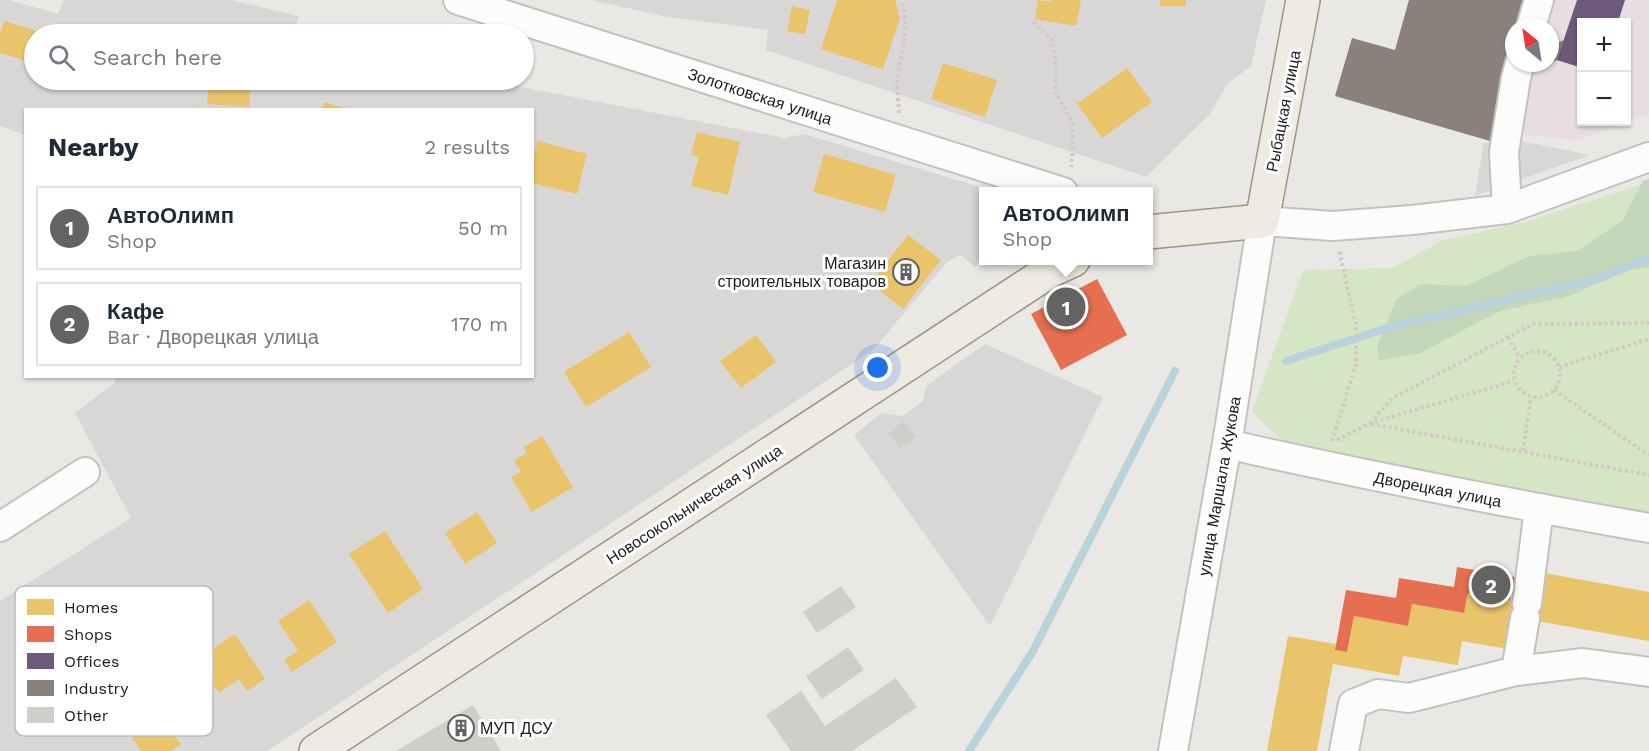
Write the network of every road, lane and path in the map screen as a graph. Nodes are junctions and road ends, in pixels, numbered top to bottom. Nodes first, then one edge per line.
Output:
1 (458, 0) edge
2 (902, 0) edge
3 (1303, 0) edge
4 (1539, 0) edge
5 (1534, 18) edge
6 (1033, 22) dead end
7 (534, 24) edge
8 (534, 24) edge
9 (1518, 72) edge
10 (902, 141) junction
11 (1649, 157) edge
12 (1067, 181) edge
13 (1507, 209) junction
14 (1262, 221) junction
15 (1333, 226) junction
16 (1153, 232) edge
17 (1063, 265) edge
18 (1649, 322) edge
19 (1508, 337) junction
20 (1649, 339) edge
21 (1519, 357) junction
22 (1559, 367) junction
23 (1514, 381) junction
24 (1554, 390) junction
25 (1531, 397) junction
26 (1370, 423) junction
27 (1227, 444) junction
28 (1523, 452) junction
29 (1649, 455) edge
30 (85, 472) dead end
31 (1649, 475) edge
32 (1539, 509) junction
33 (0, 527) edge
34 (1649, 528) edge
35 (1516, 671) junction
36 (1649, 672) edge
37 (316, 751) edge
38 (1173, 751) edge
39 (1344, 751) edge

1 - 8 street, Золотковская улица
2 - 10 path
3 - 14 main road, Рыбацкая улица
4 - 5 street
6 - 12 path
7 - 10 street, Золотковская улица
9 - 13 street
10 - 12 street, Золотковская улица
11 - 13 street
13 - 15 street
14 - 15 street
14 - 16 main road
14 - 27 street, улица Маршала Жукова
15 - 26 path
17 - 37 main road, Новосокольническая улица
18 - 19 path
19 - 21 path
19 - 26 path
20 - 22 path
21 - 22 path
21 - 23 path
22 - 24 path
23 - 25 path
23 - 26 path
24 - 25 path
24 - 29 path
25 - 28 path
26 - 28 path
27 - 32 street, Дворецкая улица
27 - 38 street, улица Маршала Жукова
28 - 31 path
30 - 33 street
32 - 34 street, Дворецкая улица
32 - 35 street
35 - 36 street
35 - 39 street

